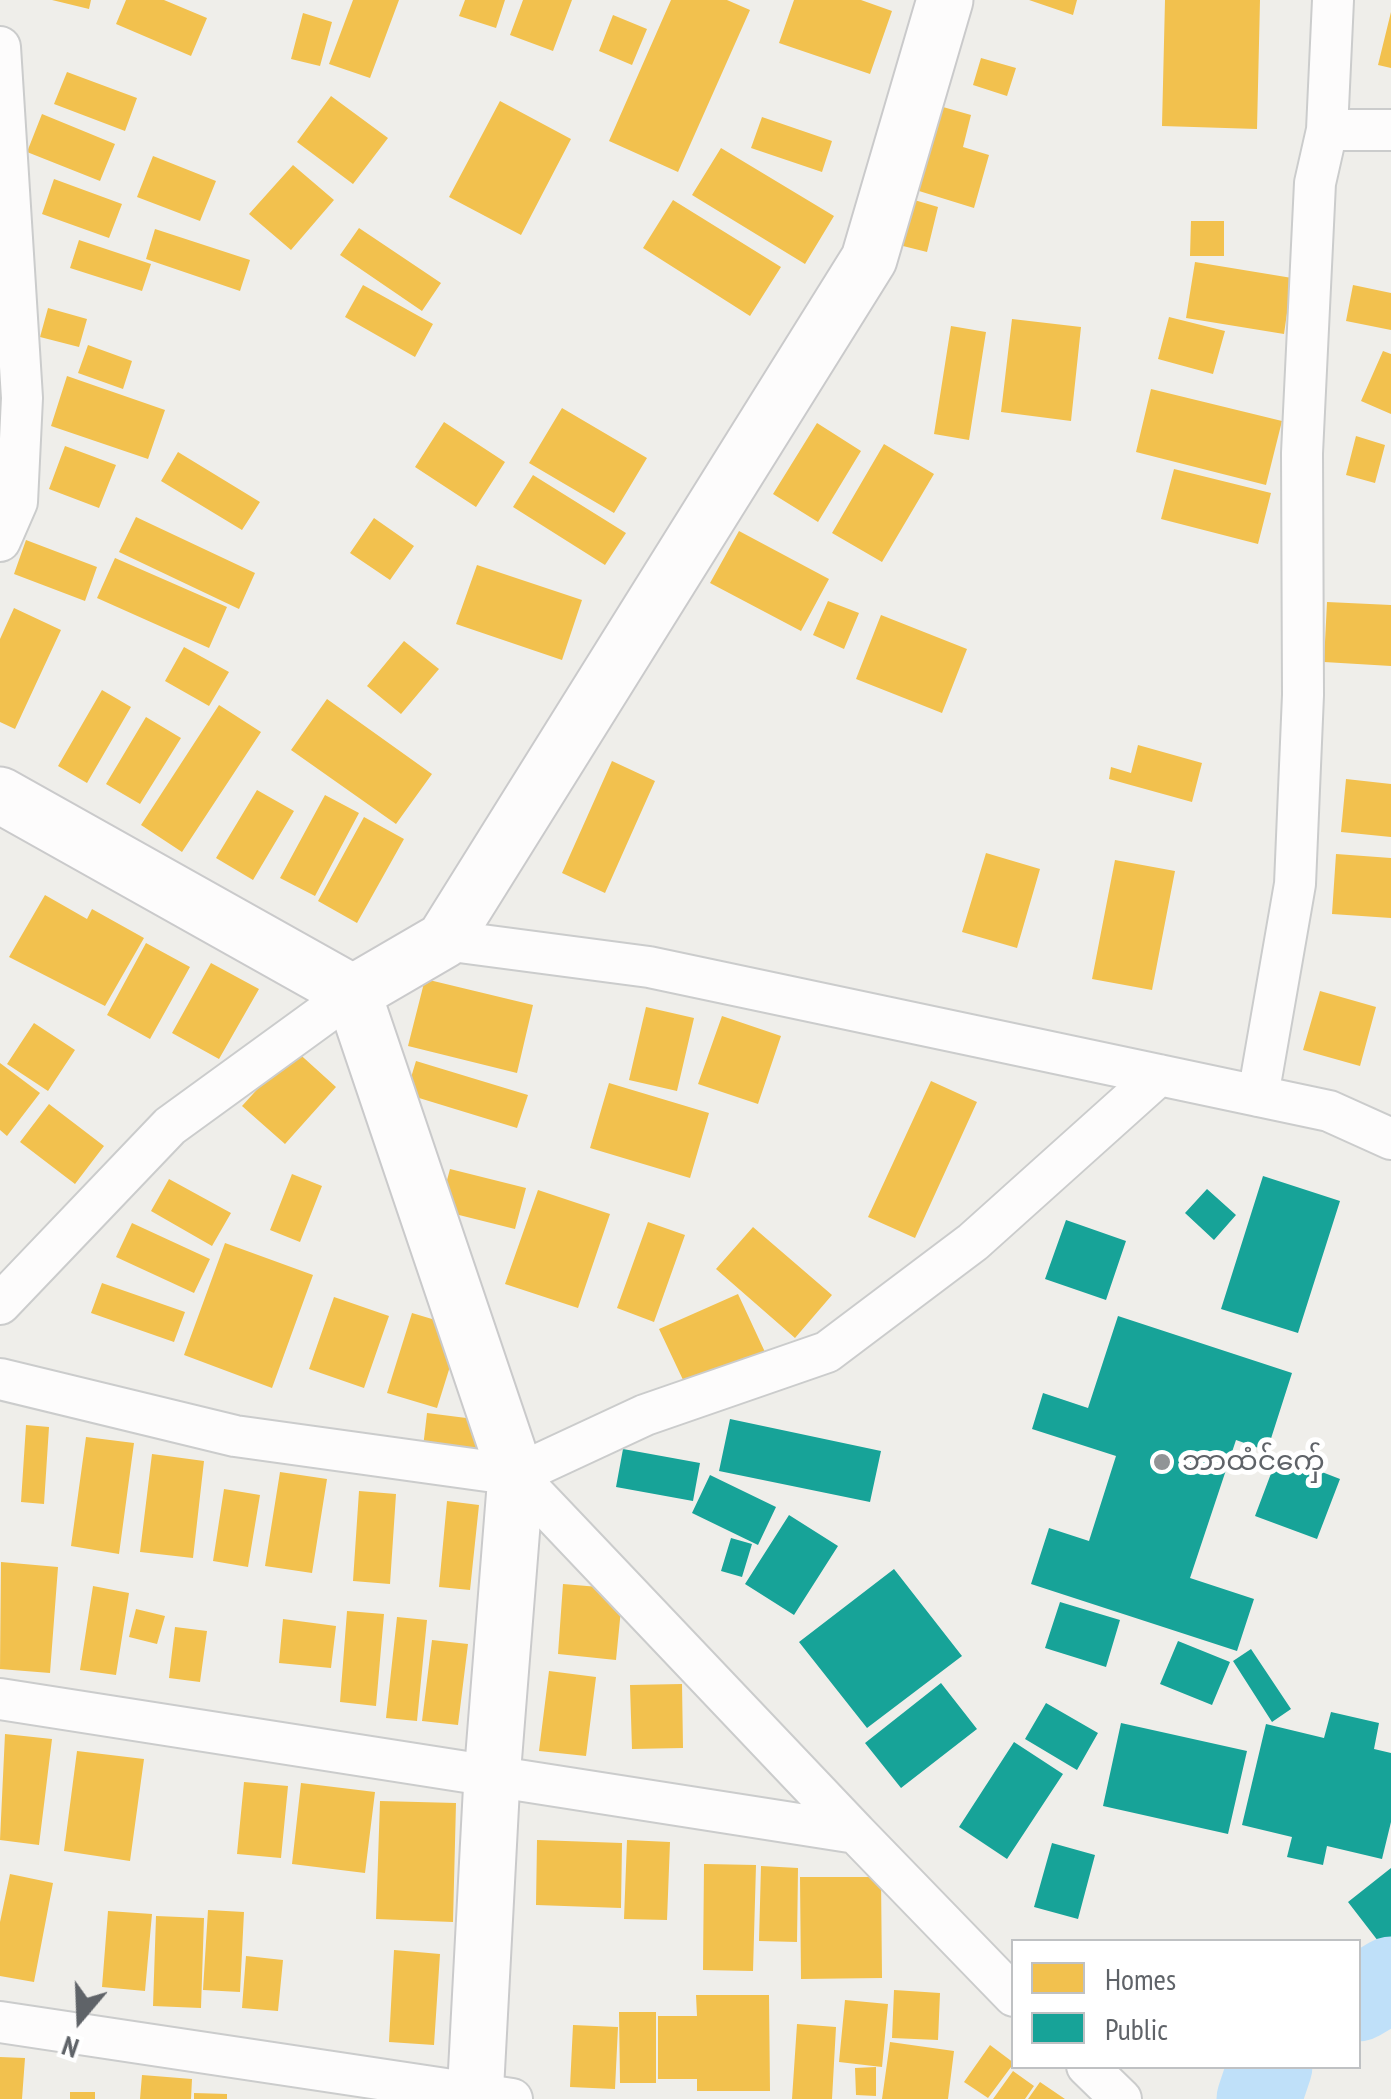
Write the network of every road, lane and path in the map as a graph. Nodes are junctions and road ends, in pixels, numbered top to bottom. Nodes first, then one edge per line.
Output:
1 (945, 0) edge
2 (1334, 0) edge
3 (0, 47) edge
4 (1327, 130) junction
5 (1391, 130) edge
6 (0, 541) edge
7 (0, 796) edge
8 (444, 940) junction
9 (354, 992) junction
10 (1158, 1075) junction
11 (1258, 1096) junction
12 (1391, 1139) edge
13 (0, 1304) edge
14 (0, 1379) edge
15 (516, 1475) junction
16 (0, 1699) edge
17 (492, 1778) junction
18 (856, 1833) junction
19 (1011, 1993) edge
20 (0, 2022) edge
21 (1090, 2069) edge
22 (488, 2098) edge
23 (1121, 2099) edge

1 - 8 street
2 - 4 street
3 - 6 street
4 - 5 street
4 - 11 street
7 - 9 street
8 - 9 street
8 - 10 street
9 - 13 street
9 - 15 street
10 - 11 street
10 - 15 street
11 - 12 street
14 - 15 street
15 - 17 street
15 - 18 street
16 - 17 street
17 - 18 street
17 - 22 street
18 - 19 street
20 - 22 street
21 - 23 street

